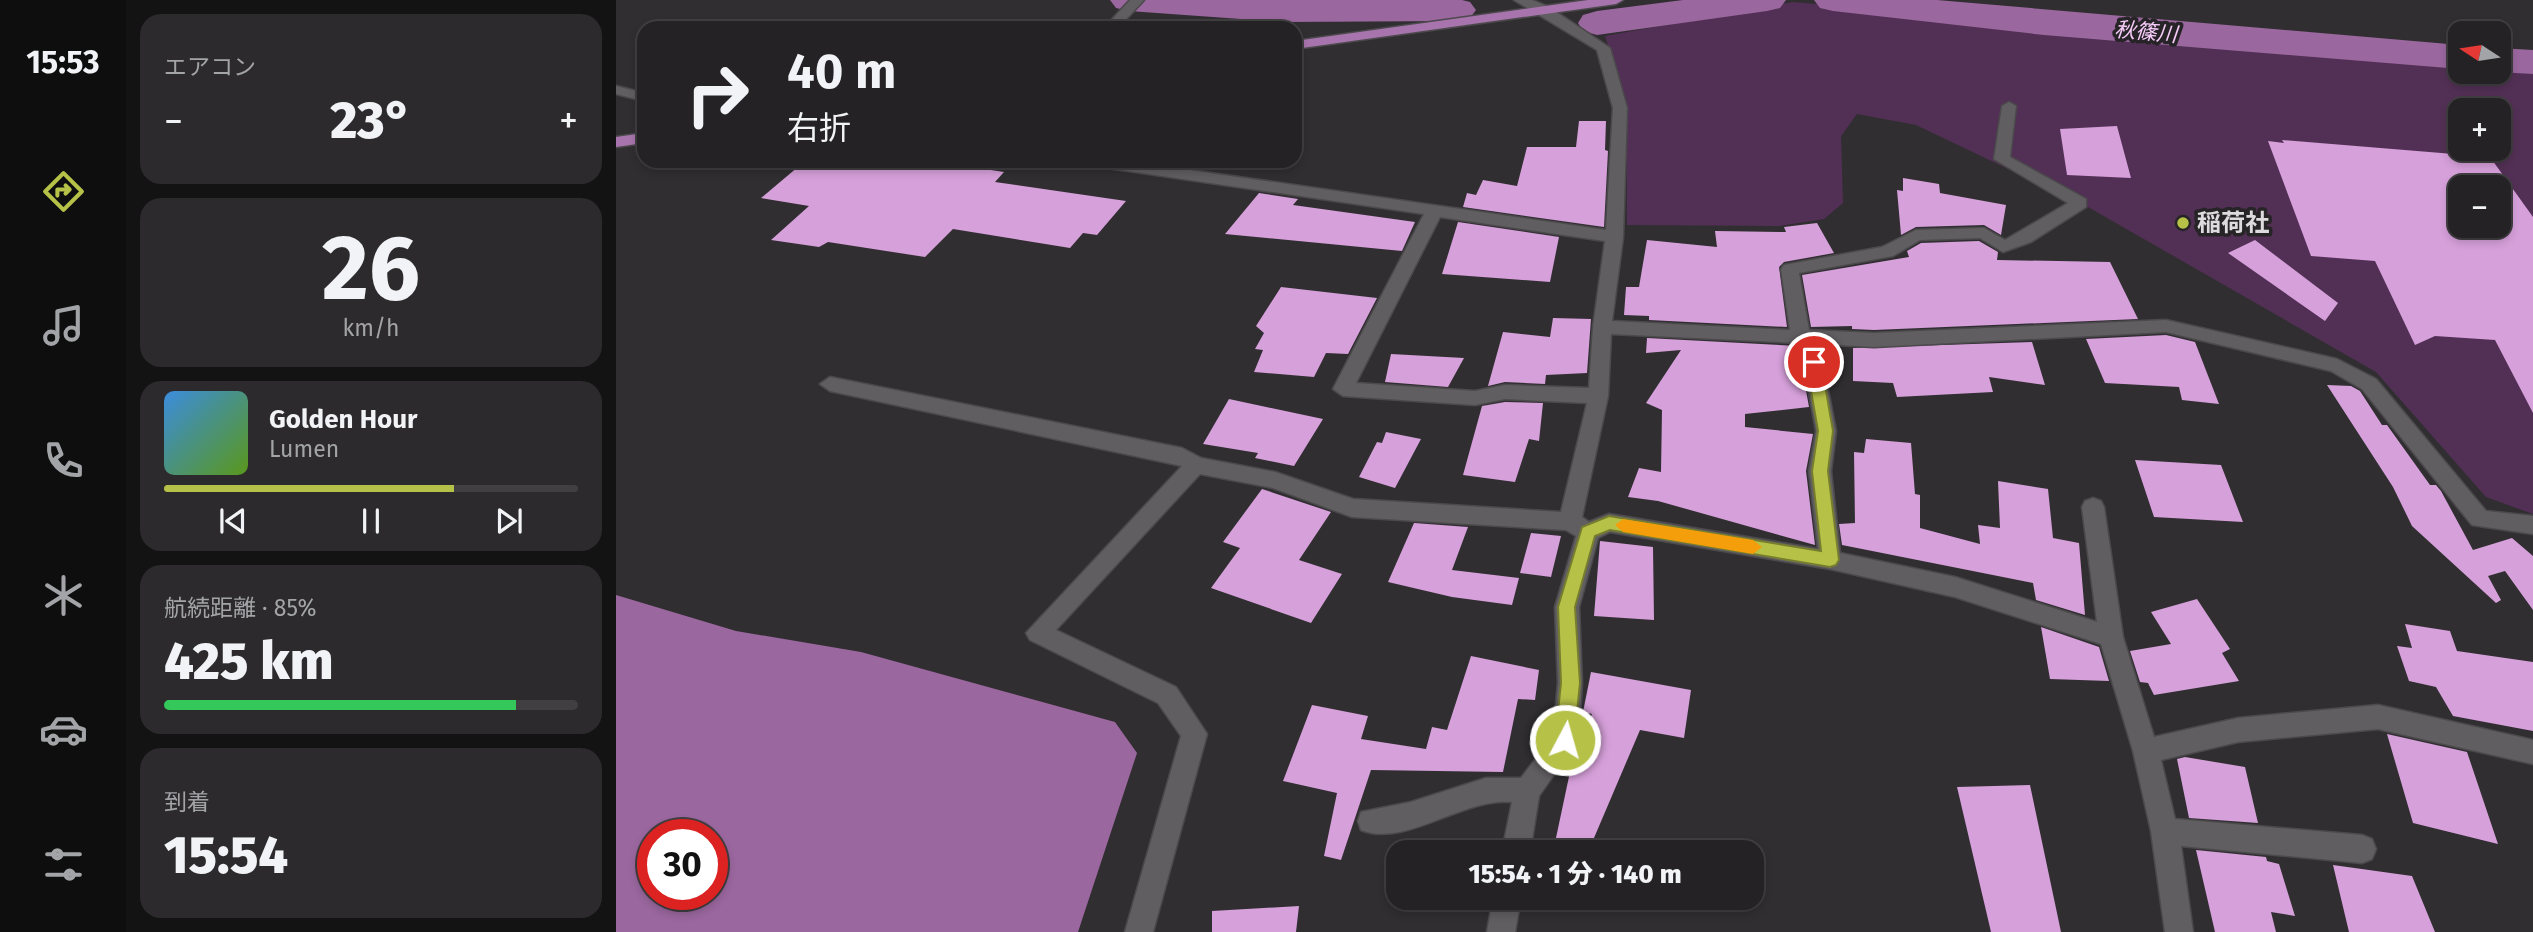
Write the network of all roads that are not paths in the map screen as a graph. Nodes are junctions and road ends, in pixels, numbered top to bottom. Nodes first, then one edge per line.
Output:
1 (1137, 0) edge
2 (1521, 0) edge
3 (1616, 0) edge
4 (1544, 10) junction
5 (1118, 21) edge
6 (1302, 44) edge
7 (616, 90) edge
8 (637, 95) edge
9 (2009, 106) dead end
10 (637, 139) edge
11 (616, 142) edge
12 (1142, 168) edge
13 (1434, 211) junction
14 (1614, 237) junction
15 (1602, 327) junction
16 (1805, 337) junction
17 (830, 384) dead end
18 (1598, 396) junction
19 (1196, 465) junction
20 (2093, 507) dead end
21 (2533, 525) edge
22 (1579, 526) junction
23 (1830, 560) junction
24 (2111, 637) junction
25 (2146, 751) junction
26 (2533, 752) edge
27 (1527, 791) junction
28 (1371, 821) dead end
29 (2165, 831) junction
30 (1518, 840) edge
31 (2362, 849) dead end
32 (1505, 910) edge
33 (1139, 932) edge
34 (1501, 932) edge
35 (2179, 932) edge

1 - 5 street
2 - 4 street
3 - 4 main road
4 - 6 main road
4 - 14 street
7 - 8 street
9 - 16 street
10 - 11 main road
12 - 13 street
13 - 14 street
13 - 18 street
14 - 15 street
15 - 16 street
15 - 18 street
16 - 21 street
16 - 23 street
17 - 19 street
18 - 22 street
19 - 22 street
19 - 33 street
20 - 24 street
22 - 23 street
22 - 27 street
23 - 24 street
24 - 25 street
25 - 26 street
25 - 29 street
27 - 28 street
27 - 30 street
29 - 31 street
29 - 35 street
32 - 34 street

